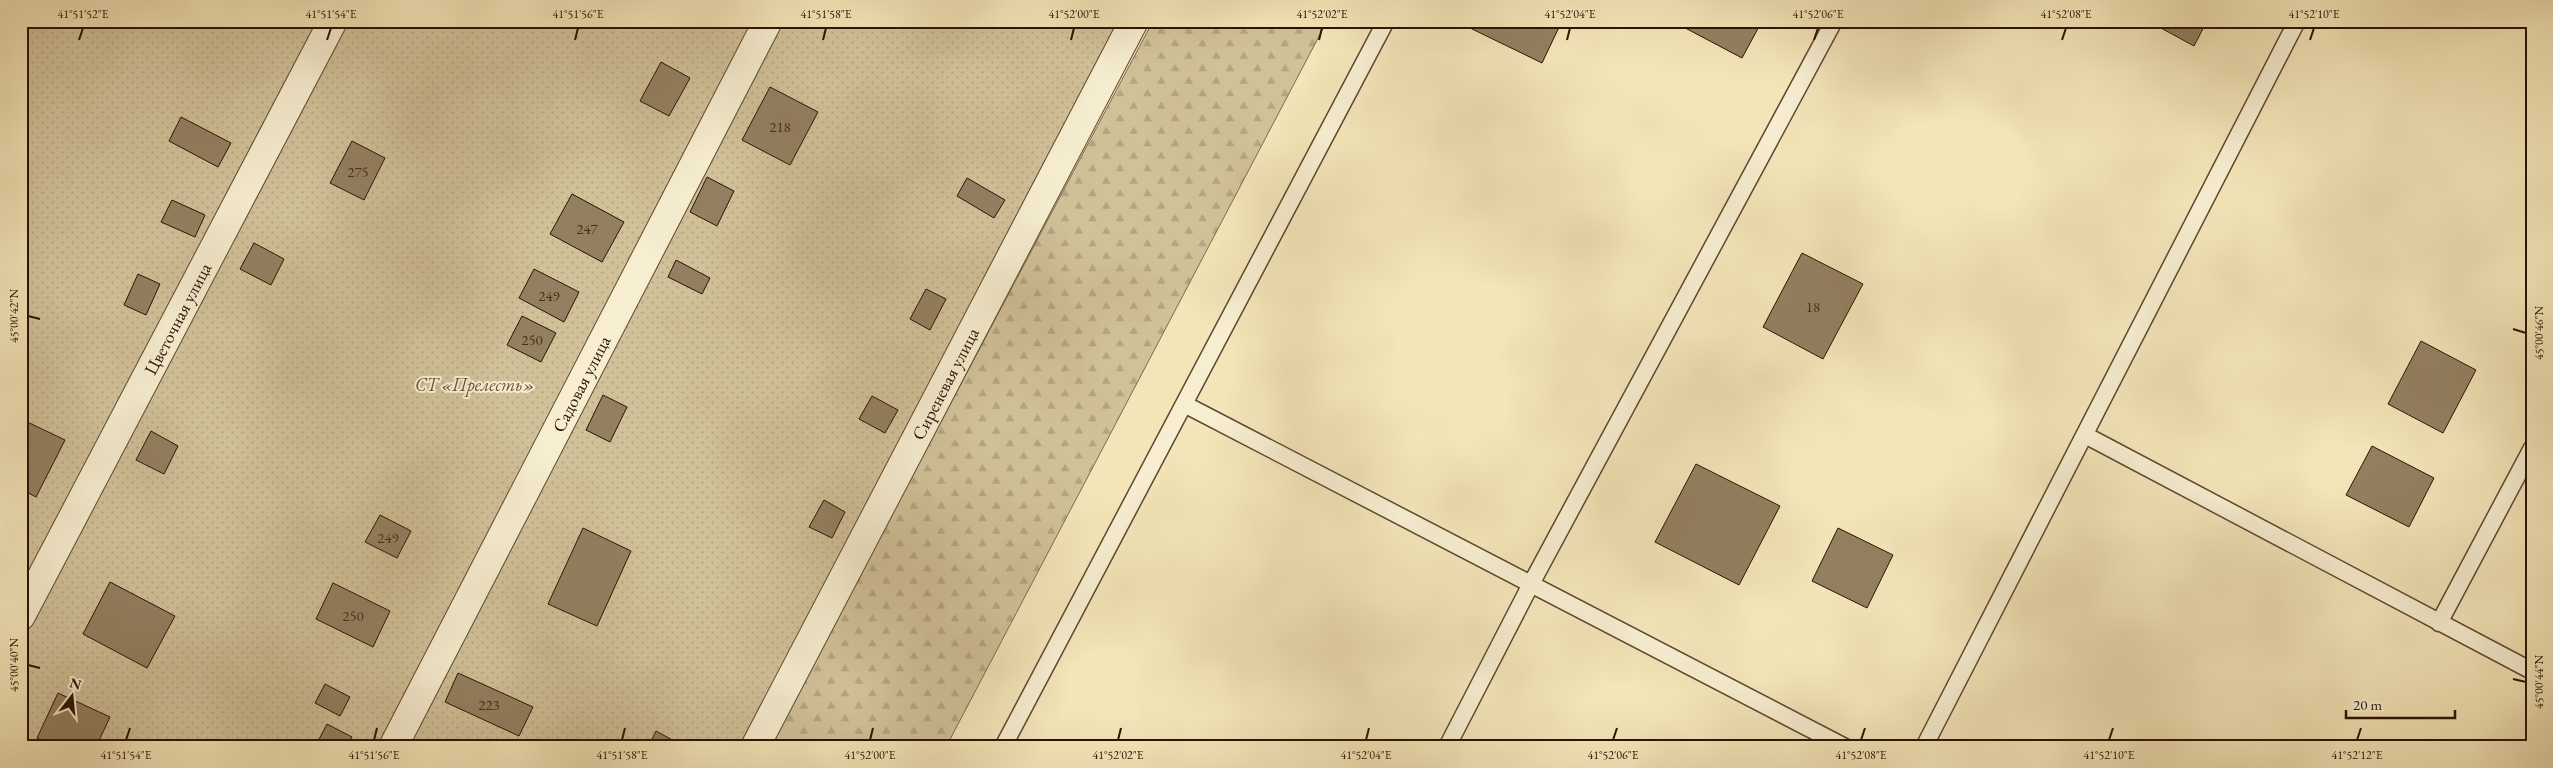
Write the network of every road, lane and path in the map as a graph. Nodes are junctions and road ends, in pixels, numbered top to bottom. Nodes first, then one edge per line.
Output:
1 (332, 21) edge
2 (768, 21) edge
3 (1134, 21) edge
4 (1386, 21) edge
5 (1834, 21) edge
6 (2297, 21) edge
7 (1184, 404) junction
8 (2085, 435) junction
9 (2532, 448) edge
10 (1531, 584) junction
11 (21, 616) edge
12 (2439, 622) junction
13 (2532, 671) edge
14 (393, 747) edge
15 (755, 747) edge
16 (1003, 747) edge
17 (1447, 747) edge
18 (1846, 747) edge
19 (1924, 747) edge

1 - 11 street, Цветочная улица
2 - 14 street, Садовая улица
3 - 15 street, Сиреневая улица
4 - 7 lane
5 - 10 lane
6 - 8 lane
7 - 10 lane
7 - 16 lane
8 - 12 lane
8 - 19 lane
9 - 12 lane
10 - 17 lane
10 - 18 lane
12 - 13 lane

